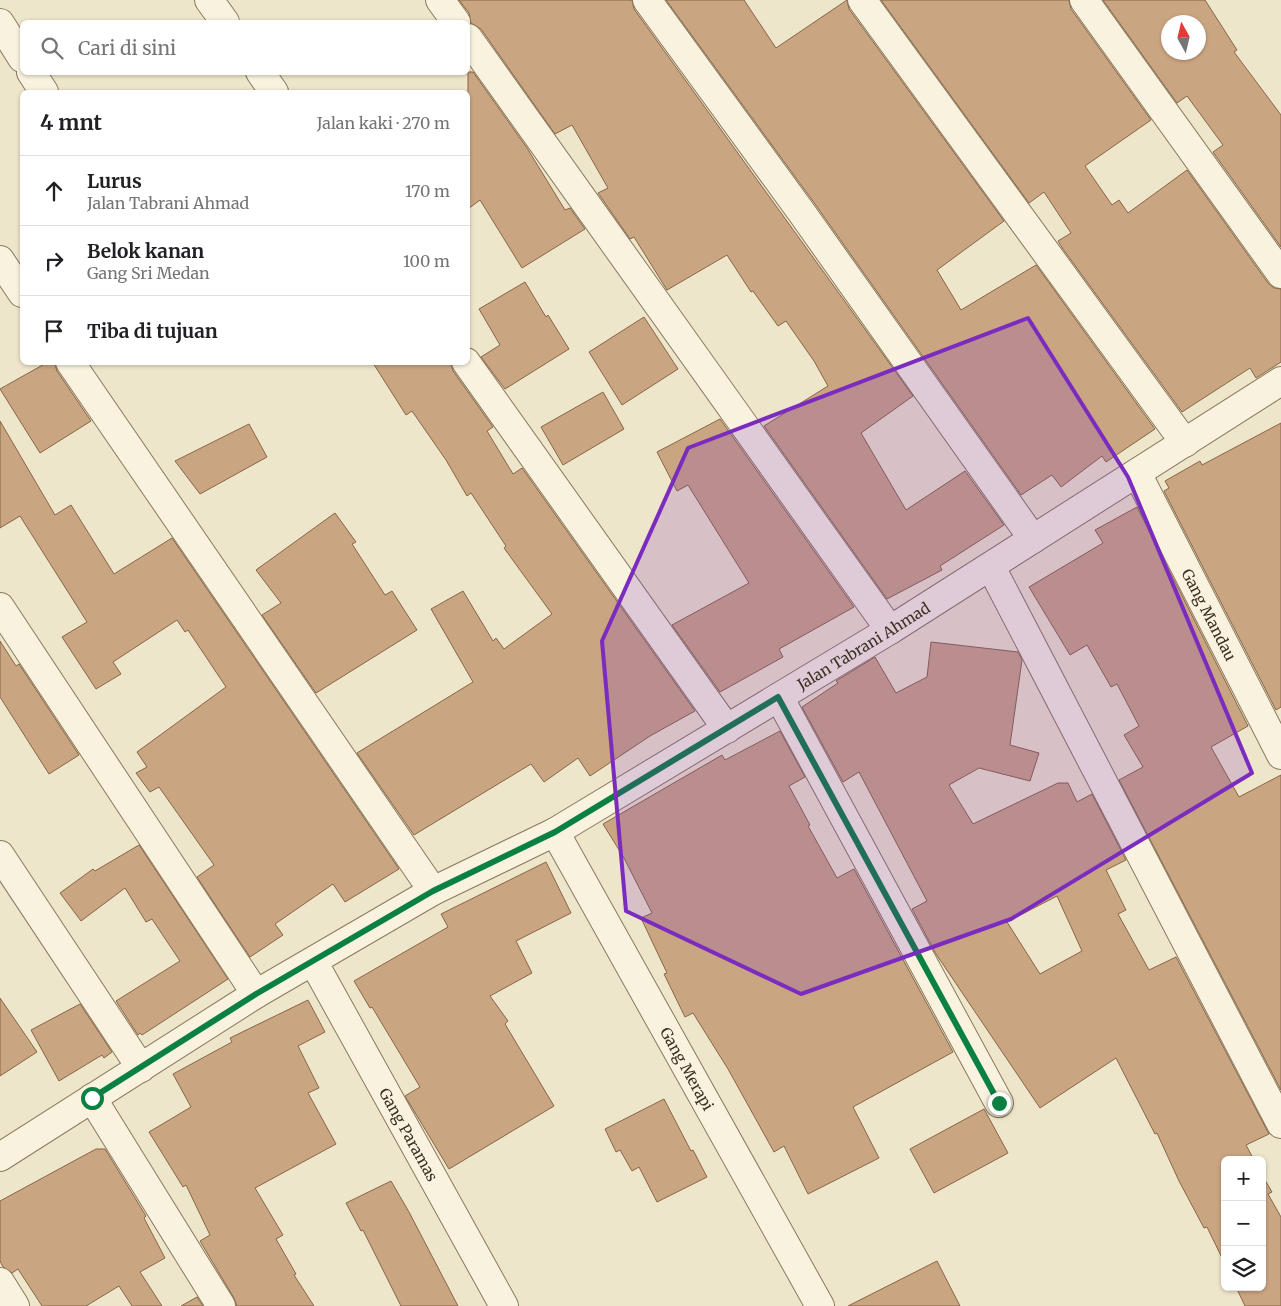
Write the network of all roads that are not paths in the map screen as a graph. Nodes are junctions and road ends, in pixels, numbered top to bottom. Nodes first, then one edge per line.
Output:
1 (208, 0) edge
2 (440, 0) edge
3 (647, 0) edge
4 (862, 0) edge
5 (1084, 0) edge
6 (223, 20) edge
7 (455, 20) edge
8 (0, 23) edge
9 (470, 41) edge
10 (20, 55) edge
11 (34, 75) edge
12 (262, 75) edge
13 (43, 90) edge
14 (273, 90) edge
15 (0, 260) edge
16 (1281, 274) edge
17 (20, 290) edge
18 (72, 365) edge
19 (468, 365) edge
20 (1280, 384) edge
21 (1185, 443) junction
22 (1137, 473) junction
23 (1033, 539) junction
24 (991, 567) junction
25 (0, 607) edge
26 (890, 630) junction
27 (778, 697) junction
28 (726, 729) junction
29 (1281, 755) edge
30 (555, 832) junction
31 (0, 855) edge
32 (433, 891) junction
33 (314, 963) junction
34 (256, 994) junction
35 (141, 1068) junction
36 (92, 1098) junction
37 (999, 1103) dead end
38 (1281, 1124) edge
39 (1, 1156) edge
40 (0, 1282) edge
41 (15, 1306) edge
42 (221, 1306) edge
43 (504, 1306) edge
44 (820, 1306) edge

1 - 6 street
2 - 7 street
3 - 23 street
4 - 21 street
5 - 16 street
8 - 10 street
9 - 26 street
11 - 13 street
12 - 14 street
15 - 17 street
18 - 32 street
19 - 28 street
20 - 21 street, Jalan Tabrani Ahmad
21 - 22 street, Jalan Tabrani Ahmad
22 - 23 street, Jalan Tabrani Ahmad
22 - 29 street, Gang Mandau
23 - 24 street, Jalan Tabrani Ahmad
24 - 26 street, Jalan Tabrani Ahmad
24 - 38 street
25 - 34 street
26 - 27 street, Jalan Tabrani Ahmad
27 - 28 street, Jalan Tabrani Ahmad
27 - 37 street
28 - 30 street, Jalan Tabrani Ahmad
30 - 32 street, Jalan Tabrani Ahmad
30 - 44 street, Gang Merapi
31 - 35 street
32 - 33 street, Jalan Tabrani Ahmad
33 - 34 street, Jalan Tabrani Ahmad
33 - 43 street, Gang Paramas
34 - 35 street, Jalan Tabrani Ahmad
35 - 36 street, Jalan Tabrani Ahmad
36 - 39 street, Jalan Tabrani Ahmad
36 - 42 street
40 - 41 street

